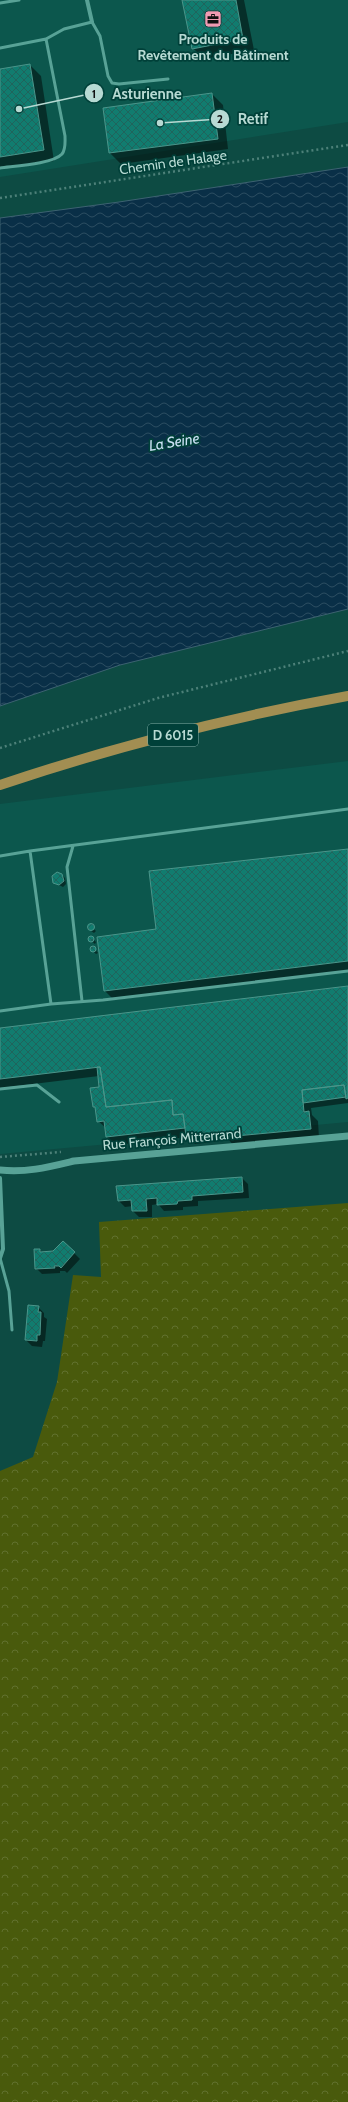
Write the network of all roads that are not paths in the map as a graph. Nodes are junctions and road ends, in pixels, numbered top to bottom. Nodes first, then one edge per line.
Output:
1 (19, 0) edge
2 (88, 0) edge
3 (0, 4) edge
4 (92, 22) junction
5 (46, 39) junction
6 (0, 48) edge
7 (168, 79) dead end
8 (0, 168) edge
9 (348, 696) edge
10 (0, 785) edge
11 (348, 809) edge
12 (73, 846) junction
13 (30, 851) junction
14 (0, 856) edge
15 (348, 971) edge
16 (82, 1001) junction
17 (51, 1004) junction
18 (0, 1011) edge
19 (0, 1089) edge
20 (59, 1102) dead end
21 (348, 1136) edge
22 (0, 1170) edge
23 (0, 1178) edge
24 (0, 1258) edge
25 (12, 1330) dead end

1 - 3 lane
2 - 4 street
4 - 5 lane
4 - 7 lane
5 - 6 lane
5 - 8 lane
9 - 10 main road, D 6015
11 - 12 lane
12 - 13 lane
12 - 16 lane
13 - 14 lane
13 - 17 lane
15 - 16 lane
16 - 17 lane
17 - 18 lane
19 - 20 lane
21 - 22 street, Rue François Mitterrand
23 - 24 street
24 - 25 lane

